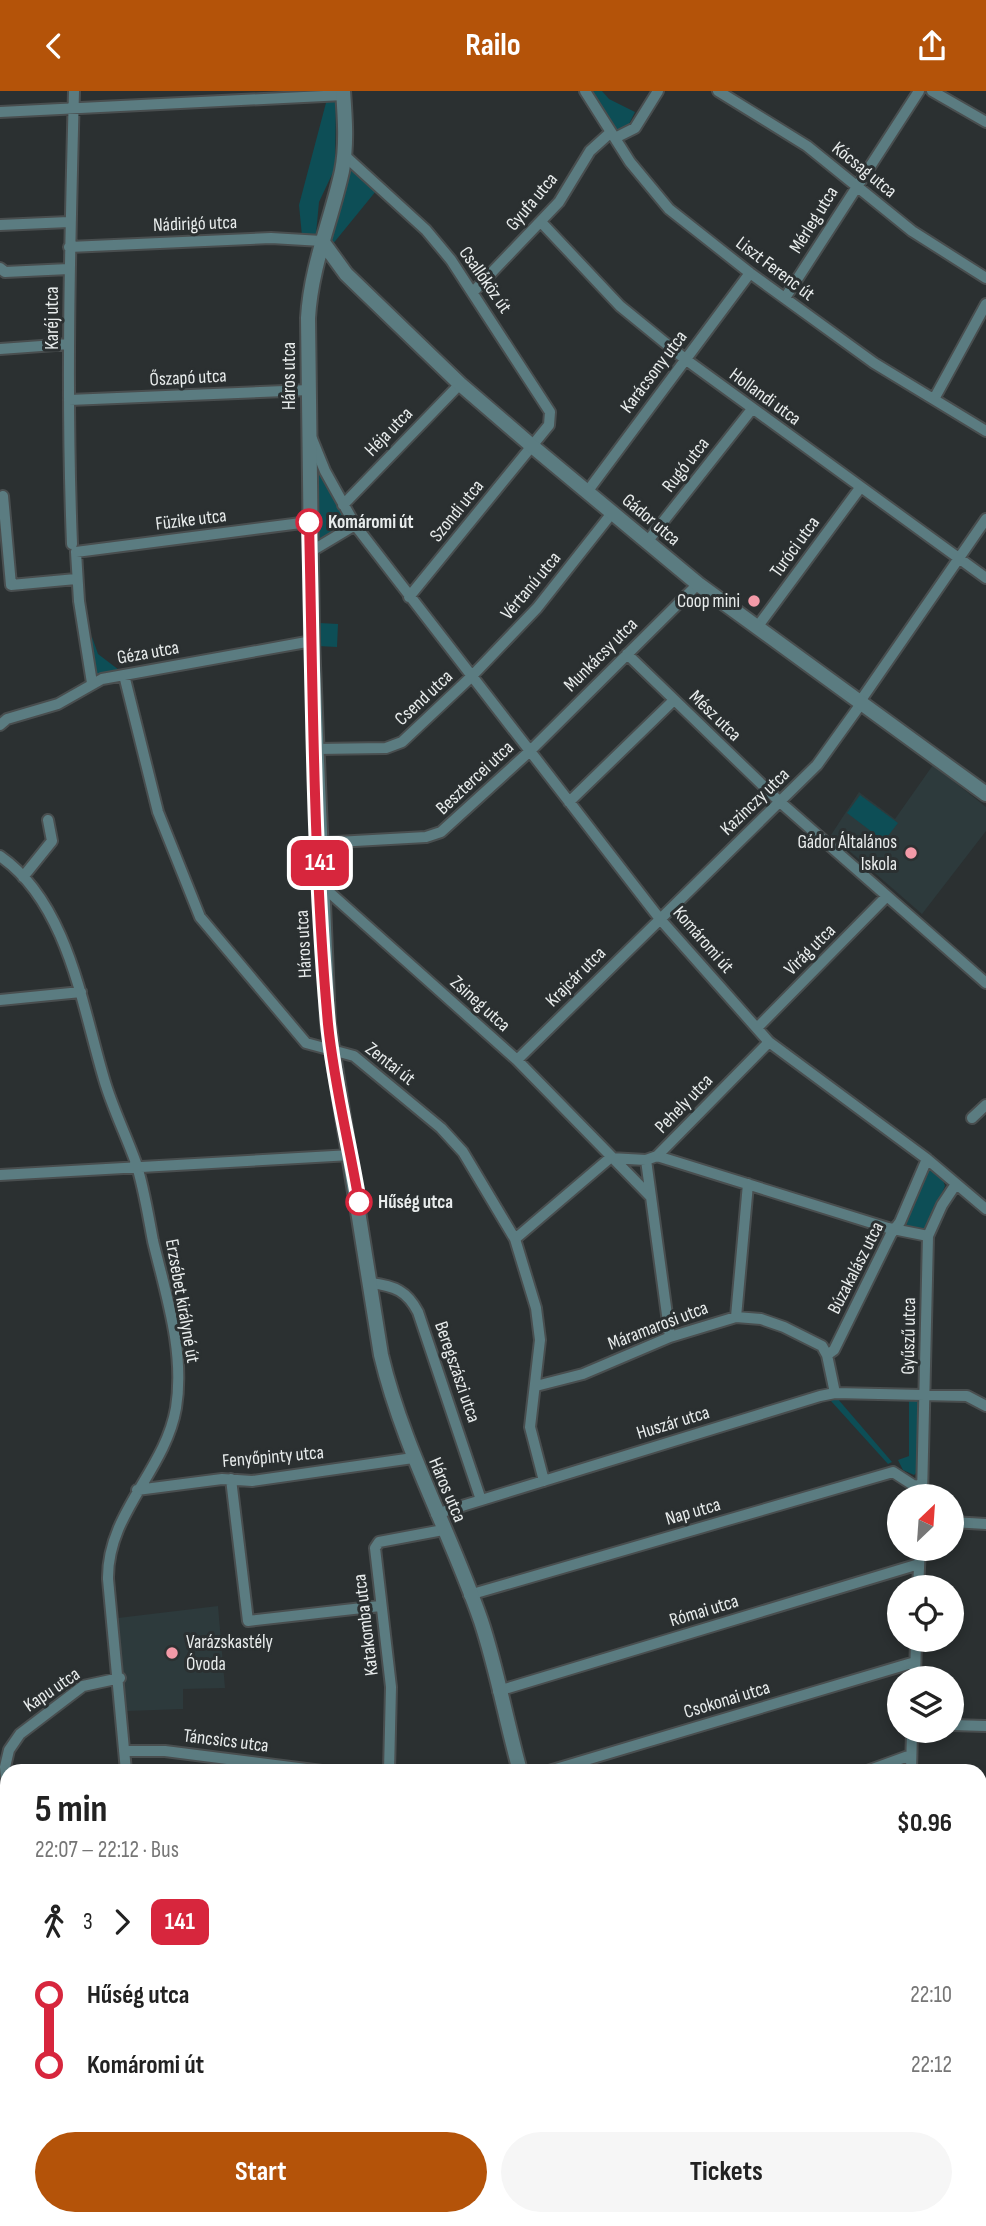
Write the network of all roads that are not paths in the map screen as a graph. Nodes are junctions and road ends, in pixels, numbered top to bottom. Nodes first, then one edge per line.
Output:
1 (74, 91) edge
2 (585, 91) edge
3 (658, 91) edge
4 (719, 91) edge
5 (919, 91) edge
6 (932, 91) edge
7 (343, 93) edge
8 (205, 97) edge
9 (74, 109) junction
10 (0, 112) edge
11 (986, 122) edge
12 (613, 135) junction
13 (344, 155) junction
14 (856, 185) junction
15 (69, 222) junction
16 (541, 222) junction
17 (0, 225) edge
18 (321, 241) junction
19 (69, 247) junction
20 (0, 268) edge
21 (69, 269) junction
22 (750, 273) junction
23 (986, 278) edge
24 (474, 291) junction
25 (785, 298) junction
26 (986, 304) edge
27 (69, 344) junction
28 (0, 349) edge
29 (685, 359) junction
30 (460, 384) junction
31 (309, 390) junction
32 (934, 399) junction
33 (69, 400) junction
34 (752, 409) junction
35 (309, 431) junction
36 (986, 431) edge
37 (532, 446) junction
38 (860, 488) junction
39 (587, 492) junction
40 (3, 496) dead end
41 (343, 505) junction
42 (612, 513) junction
43 (986, 519) edge
44 (309, 522) junction
45 (355, 525) junction
46 (647, 542) junction
47 (74, 548) junction
48 (310, 552) junction
49 (959, 559) junction
50 (986, 578) edge
51 (76, 579) junction
52 (698, 584) junction
53 (410, 597) junction
54 (758, 626) junction
55 (312, 641) junction
56 (627, 654) junction
57 (124, 675) junction
58 (471, 677) junction
59 (92, 683) junction
60 (674, 700) junction
61 (862, 701) junction
62 (0, 725) edge
63 (316, 750) junction
64 (530, 751) junction
65 (986, 794) edge
66 (569, 802) junction
67 (780, 802) junction
68 (48, 820) dead end
69 (319, 843) junction
70 (0, 856) edge
71 (23, 877) junction
72 (320, 884) junction
73 (887, 896) junction
74 (660, 919) junction
75 (986, 983) edge
76 (81, 992) junction
77 (0, 1000) edge
78 (757, 1028) junction
79 (769, 1042) junction
80 (331, 1049) junction
81 (517, 1060) junction
82 (986, 1105) edge
83 (972, 1118) dead end
84 (351, 1155) junction
85 (610, 1157) junction
86 (652, 1158) junction
87 (927, 1159) junction
88 (136, 1165) junction
89 (0, 1175) edge
90 (748, 1184) junction
91 (956, 1184) junction
92 (650, 1196) junction
93 (986, 1209) edge
94 (895, 1228) junction
95 (928, 1236) junction
96 (515, 1239) junction
97 (371, 1283) junction
98 (736, 1317) junction
99 (670, 1337) junction
100 (827, 1355) junction
101 (536, 1386) junction
102 (835, 1393) junction
103 (926, 1394) junction
104 (986, 1406) edge
105 (413, 1458) junction
106 (231, 1479) junction
107 (544, 1481) junction
108 (911, 1484) edge
109 (922, 1484) edge
110 (137, 1490) junction
111 (481, 1500) junction
112 (436, 1514) junction
113 (964, 1523) edge
114 (986, 1524) edge
115 (443, 1530) junction
116 (919, 1561) edge
117 (919, 1564) junction
118 (919, 1575) edge
119 (470, 1595) junction
120 (380, 1606) junction
121 (915, 1652) edge
122 (915, 1662) junction
123 (915, 1666) edge
124 (120, 1678) junction
125 (498, 1691) junction
126 (964, 1725) edge
127 (986, 1726) edge
128 (912, 1743) edge
129 (124, 1751) junction
130 (911, 1755) junction
131 (6, 1764) edge
132 (125, 1764) edge
133 (268, 1764) edge
134 (389, 1764) edge
135 (518, 1764) edge
136 (573, 1764) edge
137 (886, 1764) edge
138 (911, 1764) edge

1 - 9 street, Karéj utca
2 - 12 street, Liszt Ferenc út
3 - 12 street, Gyufa utca
4 - 14 street, Kócsag utca
5 - 14 street, Mérleg utca
6 - 11 street
7 - 8 street
7 - 13 street, Háros utca
8 - 9 street
9 - 10 street
9 - 15 street, Karéj utca
12 - 16 street, Gyufa utca
12 - 22 street, Liszt Ferenc út
13 - 18 street, Háros utca
13 - 24 street, Csallóköz út
14 - 23 street, Kócsag utca
14 - 25 street, Mérleg utca
15 - 17 street
15 - 19 street, Karéj utca
16 - 24 street, Gyufa utca
16 - 29 street, Hollandi utca
18 - 19 street, Nádirigó utca
18 - 30 street, Gádor utca
18 - 31 street, Háros utca
19 - 21 street, Karéj utca
20 - 21 street
21 - 27 street, Karéj utca
22 - 25 street, Liszt Ferenc út
22 - 29 street, Karácsony utca
24 - 37 street, Csallóköz út
25 - 32 street, Liszt Ferenc út
26 - 32 street
27 - 28 street
27 - 33 street, Karéj utca
29 - 34 street, Hollandi utca
29 - 39 street, Karácsony utca
30 - 37 street, Gádor utca
30 - 41 street, Héja utca
31 - 33 street, Őszapó utca
31 - 35 street, Háros utca
32 - 36 street, Liszt Ferenc út
33 - 47 street, Karéj utca
34 - 38 street, Hollandi utca
34 - 46 street, Rugó utca
35 - 41 street, Komáromi út
35 - 44 street, Háros utca
37 - 39 street, Gádor utca
37 - 53 street, Szondi utca
38 - 49 street, Hollandi utca
38 - 54 street, Turóci utca
39 - 42 street, Gádor utca
40 - 51 street
41 - 45 street, Komáromi út
42 - 46 street, Gádor utca
42 - 58 street, Vértanú utca
43 - 49 street, Kazinczy utca
44 - 47 street, Füzike utca
44 - 48 street, Háros utca
45 - 48 street
45 - 53 street, Komáromi út
46 - 52 street, Gádor utca
47 - 51 street, Karéj utca
48 - 55 street, Háros utca
49 - 50 street, Hollandi utca
49 - 61 street, Kazinczy utca
51 - 59 street, Karéj utca
52 - 54 street, Gádor utca
52 - 56 street, Munkácsy utca
53 - 58 street, Komáromi út
54 - 61 street, Gádor utca
55 - 57 street, Géza utca
55 - 63 street, Háros utca
56 - 60 street, Mész utca
56 - 64 street, Munkácsy utca
57 - 59 street, Géza utca
57 - 80 street, Zentai út
58 - 63 street, Csend utca
58 - 64 street, Komáromi út
59 - 62 street, Géza utca
60 - 66 street
60 - 67 street, Mész utca
61 - 65 street, Gádor utca
61 - 67 street, Kazinczy utca
63 - 69 street, Háros utca
64 - 66 street, Komáromi út
64 - 69 street, Besztercei utca
66 - 74 street, Komáromi út
67 - 73 street, Mész utca
67 - 74 street, Kazinczy utca
68 - 71 street
69 - 72 street, Háros utca
70 - 71 street, Erzsébet királyné út
71 - 76 street, Erzsébet királyné út
72 - 80 street, Háros utca
72 - 81 street, Zsineg utca
73 - 75 street, Mész utca
73 - 78 street, Virág utca
74 - 78 street, Komáromi út
74 - 81 street, Krajcár utca
76 - 77 street
76 - 88 street, Erzsébet királyné út
78 - 79 street, Komáromi út
79 - 86 street, Pehely utca
79 - 87 street, Komáromi út
80 - 84 street, Háros utca
80 - 96 street, Zentai út
81 - 85 street, Zsineg utca
82 - 83 street
84 - 88 street
84 - 97 street, Háros utca
85 - 86 street
85 - 92 street, Zsineg utca
85 - 96 street
86 - 90 street
86 - 92 street
87 - 91 street, Komáromi út
87 - 94 street, Búzakalász utca
88 - 89 street
88 - 110 street, Erzsébet királyné út
90 - 94 street
90 - 98 street
91 - 93 street, Komáromi út
91 - 95 street, Gyűszű utca
92 - 99 street
94 - 95 street
94 - 100 street, Búzakalász utca
95 - 103 street, Gyűszű utca
96 - 101 street, Zentai út
97 - 105 street, Háros utca
97 - 111 street, Beregszászi utca
98 - 99 street, Máramarosi utca
98 - 100 street, Máramarosi utca
99 - 101 street, Máramarosi utca
100 - 102 street
101 - 107 street, Zentai út
102 - 103 street, Huszár utca
102 - 107 street, Huszár utca
103 - 104 street, Huszár utca
103 - 109 street, Gyűszű utca
105 - 106 street, Fenyőpinty utca
105 - 112 street, Háros utca
106 - 110 street, Fenyőpinty utca
106 - 120 street
107 - 111 street, Huszár utca
108 - 119 street, Nap utca
110 - 124 street, Erzsébet királyné út
111 - 112 street, Huszár utca
112 - 115 street, Háros utca
113 - 114 street
115 - 119 street, Háros utca
115 - 120 street, Katakomba utca
116 - 117 street
117 - 118 street
117 - 125 street, Római utca
119 - 125 street, Háros utca
120 - 134 street, Katakomba utca
121 - 122 street
122 - 123 street
122 - 136 street, Csokonai utca
124 - 129 street, Erzsébet királyné út
124 - 131 street, Kapu utca
125 - 135 street, Háros utca
126 - 127 street
128 - 130 street
129 - 132 street, Erzsébet királyné út
129 - 133 street, Táncsics utca
130 - 137 street
130 - 138 street

